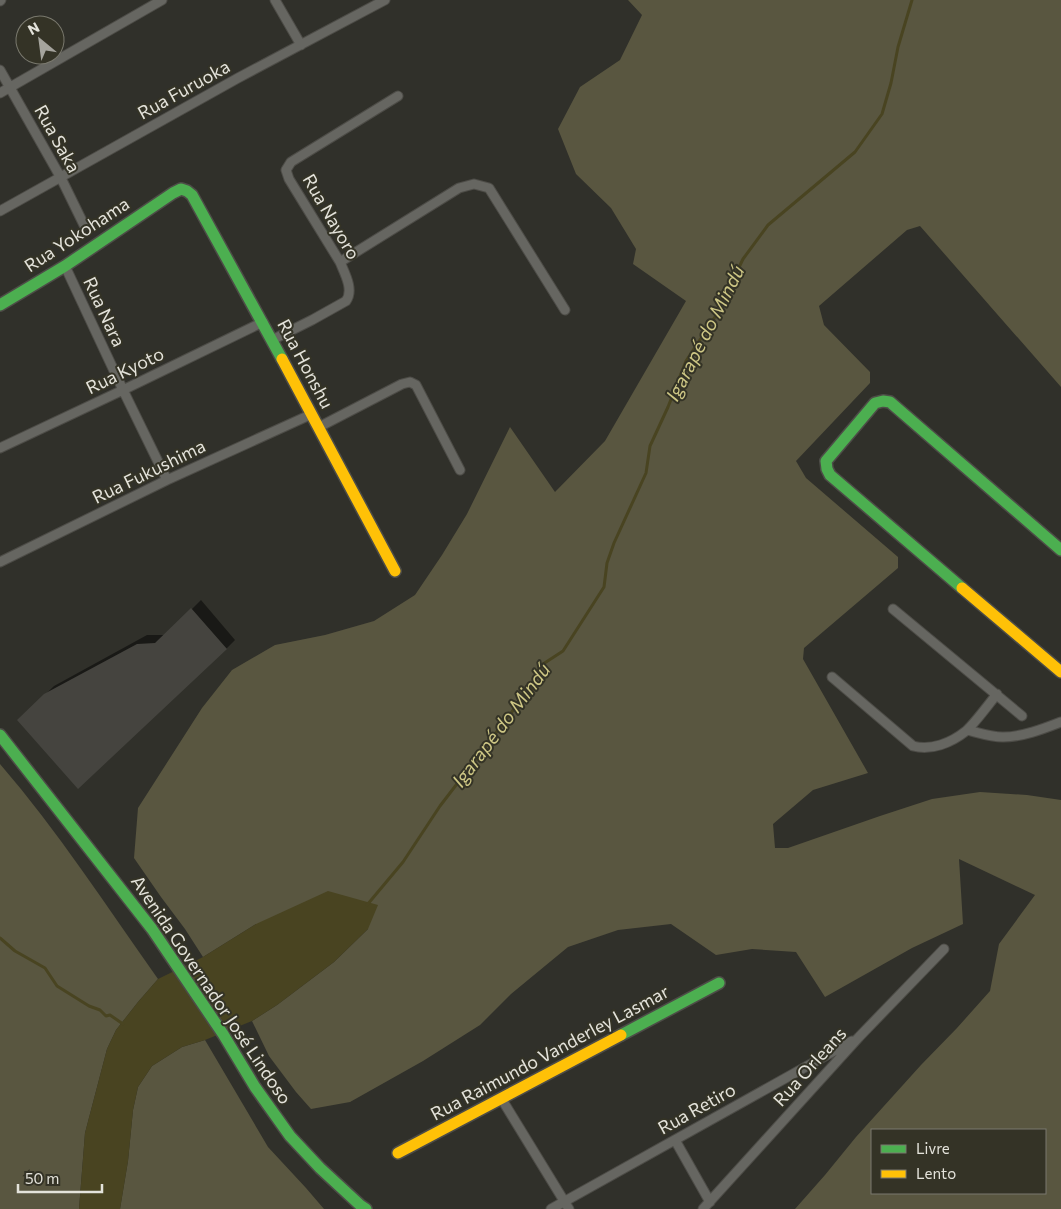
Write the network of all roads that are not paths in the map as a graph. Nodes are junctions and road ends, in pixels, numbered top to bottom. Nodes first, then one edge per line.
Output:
1 (162, 0) edge
2 (275, 0) edge
3 (385, 0) edge
4 (301, 44) junction
5 (0, 70) edge
6 (10, 88) junction
7 (0, 93) edge
8 (398, 96) dead end
9 (61, 178) junction
10 (173, 193) joint
11 (0, 211) edge
12 (84, 225) dead end
13 (340, 262) junction
14 (65, 266) junction
15 (0, 305) edge
16 (565, 310) dead end
17 (263, 322) junction
18 (272, 340) junction
19 (123, 390) junction
20 (312, 414) junction
21 (319, 427) junction
22 (0, 448) edge
23 (460, 470) dead end
24 (167, 480) junction
25 (1061, 550) edge
26 (0, 562) edge
27 (395, 571) dead end
28 (893, 609) dead end
29 (1061, 672) edge
30 (832, 678) dead end
31 (997, 694) junction
32 (1022, 716) dead end
33 (1061, 722) edge
34 (967, 730) junction
35 (2, 739) edge
36 (944, 949) dead end
37 (719, 983) dead end
38 (859, 1037) junction
39 (501, 1098) junction
40 (675, 1140) junction
41 (398, 1153) dead end
42 (710, 1202) junction
43 (567, 1205) edge
44 (363, 1208) edge
45 (551, 1209) edge
46 (703, 1209) edge

1 - 6 street
2 - 4 street
3 - 4 street, Rua Furuoka
4 - 9 street, Rua Furuoka
5 - 6 street, Rua Saka
6 - 7 street
6 - 9 street, Rua Saka
8 - 13 street, Rua Nayoro
9 - 11 street, Rua Furuoka
9 - 12 street, Rua Saka
10 - 14 street, Rua Yokohama
10 - 17 street, Rua Honshu
13 - 16 street
13 - 18 street, Rua Nayoro
14 - 15 street, Rua Yokohama
14 - 19 street, Rua Nara
17 - 18 street, Rua Honshu
17 - 19 street, Rua Kyoto
18 - 20 street, Rua Honshu
19 - 22 street, Rua Kyoto
19 - 24 street, Rua Nara
20 - 21 street, Rua Honshu
20 - 24 street, Rua Fukushima
21 - 23 street
21 - 27 street, Rua Honshu
24 - 26 street, Rua Fukushima
25 - 29 street
28 - 31 street
30 - 34 street
31 - 32 street
31 - 34 street
33 - 34 street
35 - 44 street, Avenida Governador José Lindoso
36 - 38 street, Rua Orleans
37 - 39 street, Rua Raimundo Vanderley Lasmar
38 - 40 street, Rua Retiro
38 - 42 street, Rua Orleans
39 - 41 street, Rua Raimundo Vanderley Lasmar
39 - 43 street
40 - 42 street
40 - 43 street, Rua Retiro
42 - 46 street, Rua Orleans
43 - 45 street, Rua Retiro

